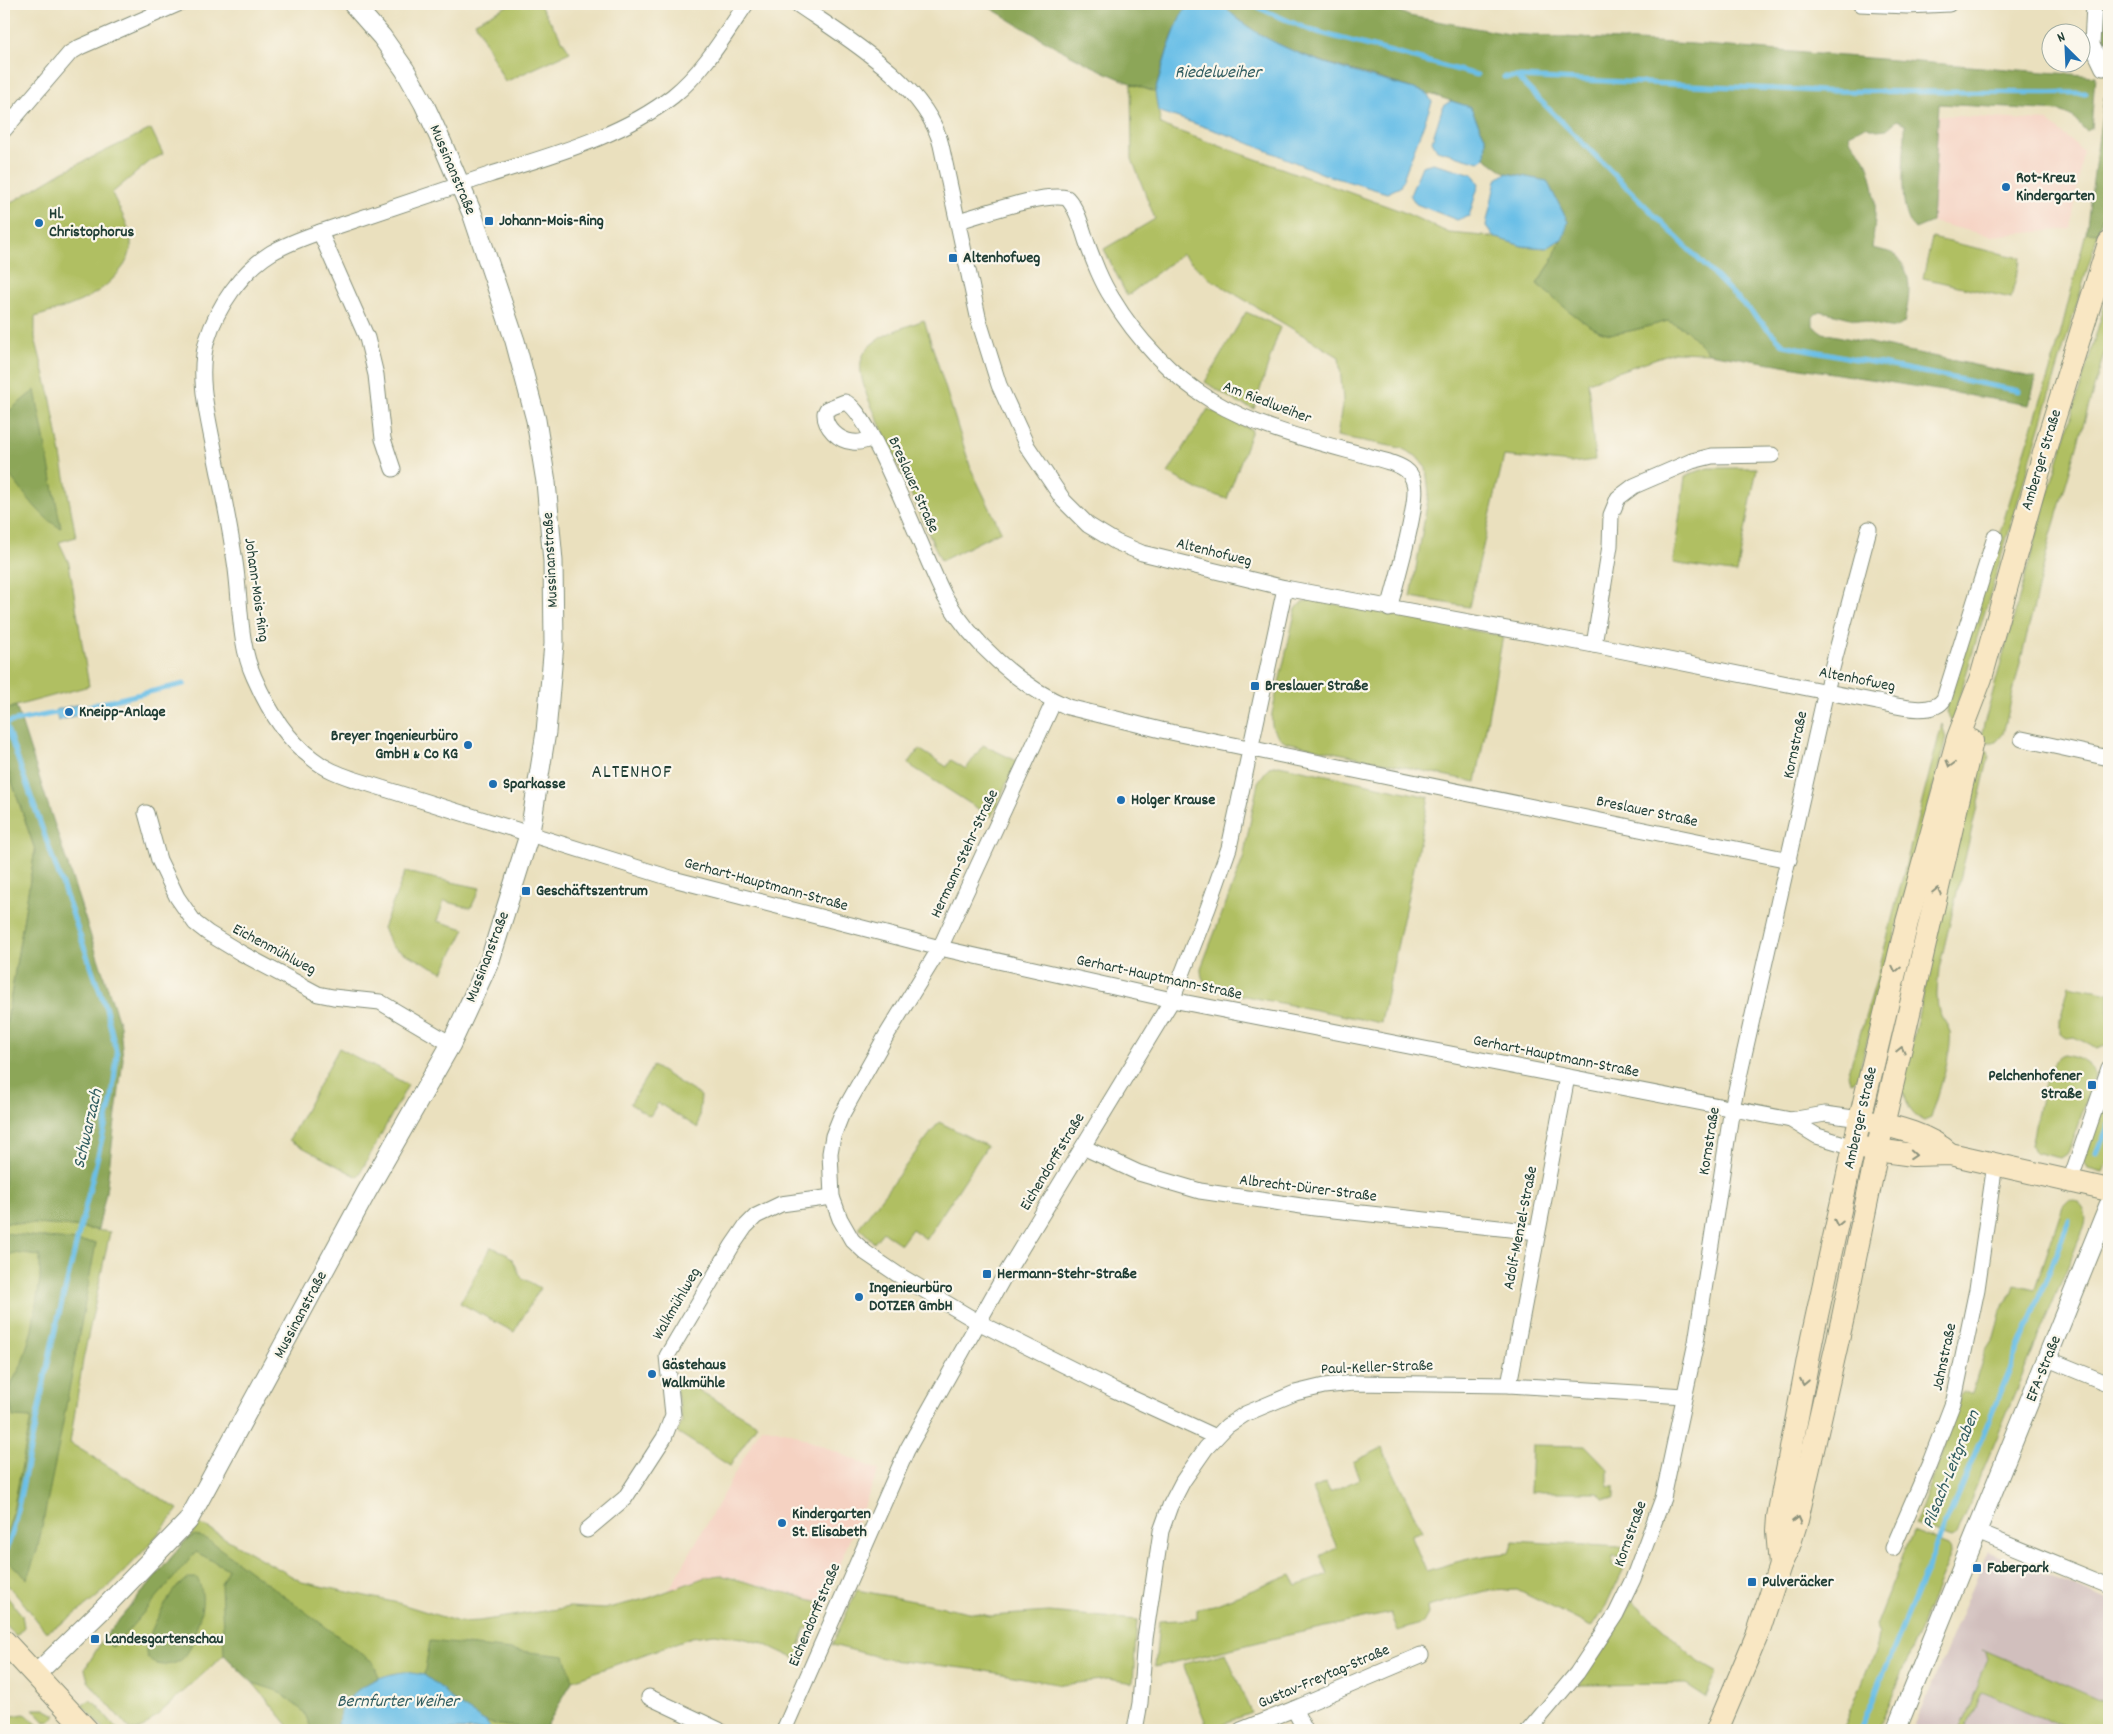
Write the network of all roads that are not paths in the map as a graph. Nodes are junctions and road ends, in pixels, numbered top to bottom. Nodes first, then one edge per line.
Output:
1 (178, 4) edge
2 (352, 4) edge
3 (746, 4) edge
4 (797, 4) edge
5 (1860, 4) edge
6 (1949, 4) edge
7 (2094, 4) edge
8 (2103, 68) dead end
9 (4, 130) edge
10 (460, 185) junction
11 (958, 221) junction
12 (320, 232) junction
13 (2109, 244) edge
14 (872, 438) dead end
15 (1772, 455) dead end
16 (393, 469) dead end
17 (1869, 529) dead end
18 (1995, 537) dead end
19 (1286, 588) junction
20 (1389, 609) junction
21 (1594, 645) junction
22 (1981, 678) junction
23 (1826, 691) junction
24 (1054, 701) junction
25 (2022, 739) dead end
26 (1252, 748) junction
27 (2109, 758) edge
28 (146, 813) dead end
29 (530, 832) junction
30 (1790, 860) junction
31 (940, 948) junction
32 (1172, 1000) junction
33 (451, 1044) junction
34 (2109, 1068) edge
35 (1567, 1077) junction
36 (1732, 1108) junction
37 (1860, 1119) junction
38 (1791, 1120) junction
39 (1884, 1124) junction
40 (1083, 1147) junction
41 (1854, 1147) junction
42 (1877, 1151) junction
43 (1950, 1154) junction
44 (1996, 1164) junction
45 (2070, 1181) junction
46 (2109, 1190) edge
47 (832, 1197) junction
48 (2109, 1205) edge
49 (1538, 1232) junction
50 (978, 1322) junction
51 (2048, 1359) junction
52 (2109, 1384) edge
53 (1510, 1385) junction
54 (1684, 1396) junction
55 (1216, 1437) junction
56 (587, 1530) dead end
57 (1977, 1532) junction
58 (1893, 1548) dead end
59 (1780, 1565) junction
60 (2109, 1586) edge
61 (4, 1641) edge
62 (1421, 1655) dead end
63 (36, 1674) junction
64 (649, 1697) dead end
65 (1294, 1710) junction
66 (88, 1730) edge
67 (719, 1730) edge
68 (784, 1730) edge
69 (1135, 1730) edge
70 (1240, 1730) edge
71 (1305, 1730) edge
72 (1529, 1730) edge
73 (1717, 1730) edge
74 (1896, 1730) edge

1 - 9 street
2 - 10 street, Mussinanstraße
3 - 10 street, Johann-Mois-Ring
4 - 11 street, Altenhofweg
5 - 6 street
7 - 8 street
10 - 12 street, Johann-Mois-Ring
10 - 29 street, Mussinanstraße
11 - 19 street, Altenhofweg
11 - 20 street, Am Riedlweiher
12 - 16 street
12 - 29 street, Johann-Mois-Ring
13 - 22 main road, Amberger Straße
14 - 24 street, Breslauer Straße
15 - 21 street
17 - 23 street, Kornstraße
18 - 23 street, Altenhofweg
19 - 20 street, Altenhofweg
19 - 26 street, Eichendorffstraße
20 - 21 street, Altenhofweg
21 - 23 street, Altenhofweg
22 -> 37 main road, Amberger Straße
39 -> 22 main road, Amberger Straße
23 - 30 street, Kornstraße
24 - 26 street, Breslauer Straße
24 - 31 street, Hermann-Stehr-Straße
25 - 27 street
26 - 30 street, Breslauer Straße
26 - 32 street, Eichendorffstraße
28 - 33 street, Eichenmühlweg
29 - 31 street, Gerhart-Hauptmann-Straße
29 - 33 street, Mussinanstraße
30 - 36 street, Kornstraße
31 - 32 street, Gerhart-Hauptmann-Straße
31 - 47 street, Hermann-Stehr-Straße
32 - 35 street, Gerhart-Hauptmann-Straße
32 - 40 street, Eichendorffstraße
33 - 63 street, Mussinanstraße
34 - 45 street
35 - 36 street, Gerhart-Hauptmann-Straße
35 - 49 street, Adolf-Menzel-Straße
36 - 38 street, Gerhart-Hauptmann-Straße
36 - 54 street, Kornstraße
37 - 38 street, Gerhart-Hauptmann-Straße
37 - 39 main road
37 - 41 main road, Amberger Straße
38 - 41 street, Gerhart-Hauptmann-Straße
39 - 42 main road, Amberger Straße
39 - 43 main road
40 - 49 street, Albrecht-Dürer-Straße
40 - 50 street, Eichendorffstraße
41 - 42 main road
41 -> 59 main road, Amberger Straße
42 -> 43 main road
59 -> 42 main road, Amberger Straße
43 - 44 main road
44 - 45 main road
44 - 58 street, Jahnstraße
45 - 46 main road
47 - 50 street, Hermann-Stehr-Straße
47 - 56 street, Walkmühlweg
48 - 51 street, EFA-Straße
49 - 53 street, Adolf-Menzel-Straße
50 - 55 street, Hermann-Stehr-Straße
50 - 68 street, Eichendorffstraße
51 - 52 street
51 - 57 street, EFA-Straße
53 - 54 street, Paul-Keller-Straße
53 - 55 street, Paul-Keller-Straße
54 - 72 street, Kornstraße
55 - 69 street, Paul-Keller-Straße
57 - 60 street
57 - 74 street, EFA-Straße
59 - 73 main road, Amberger Straße
61 - 63 main road
62 - 65 street, Gustav-Freytag-Straße
63 - 66 main road
64 - 67 street
65 - 70 street, Gustav-Freytag-Straße
65 - 71 street

